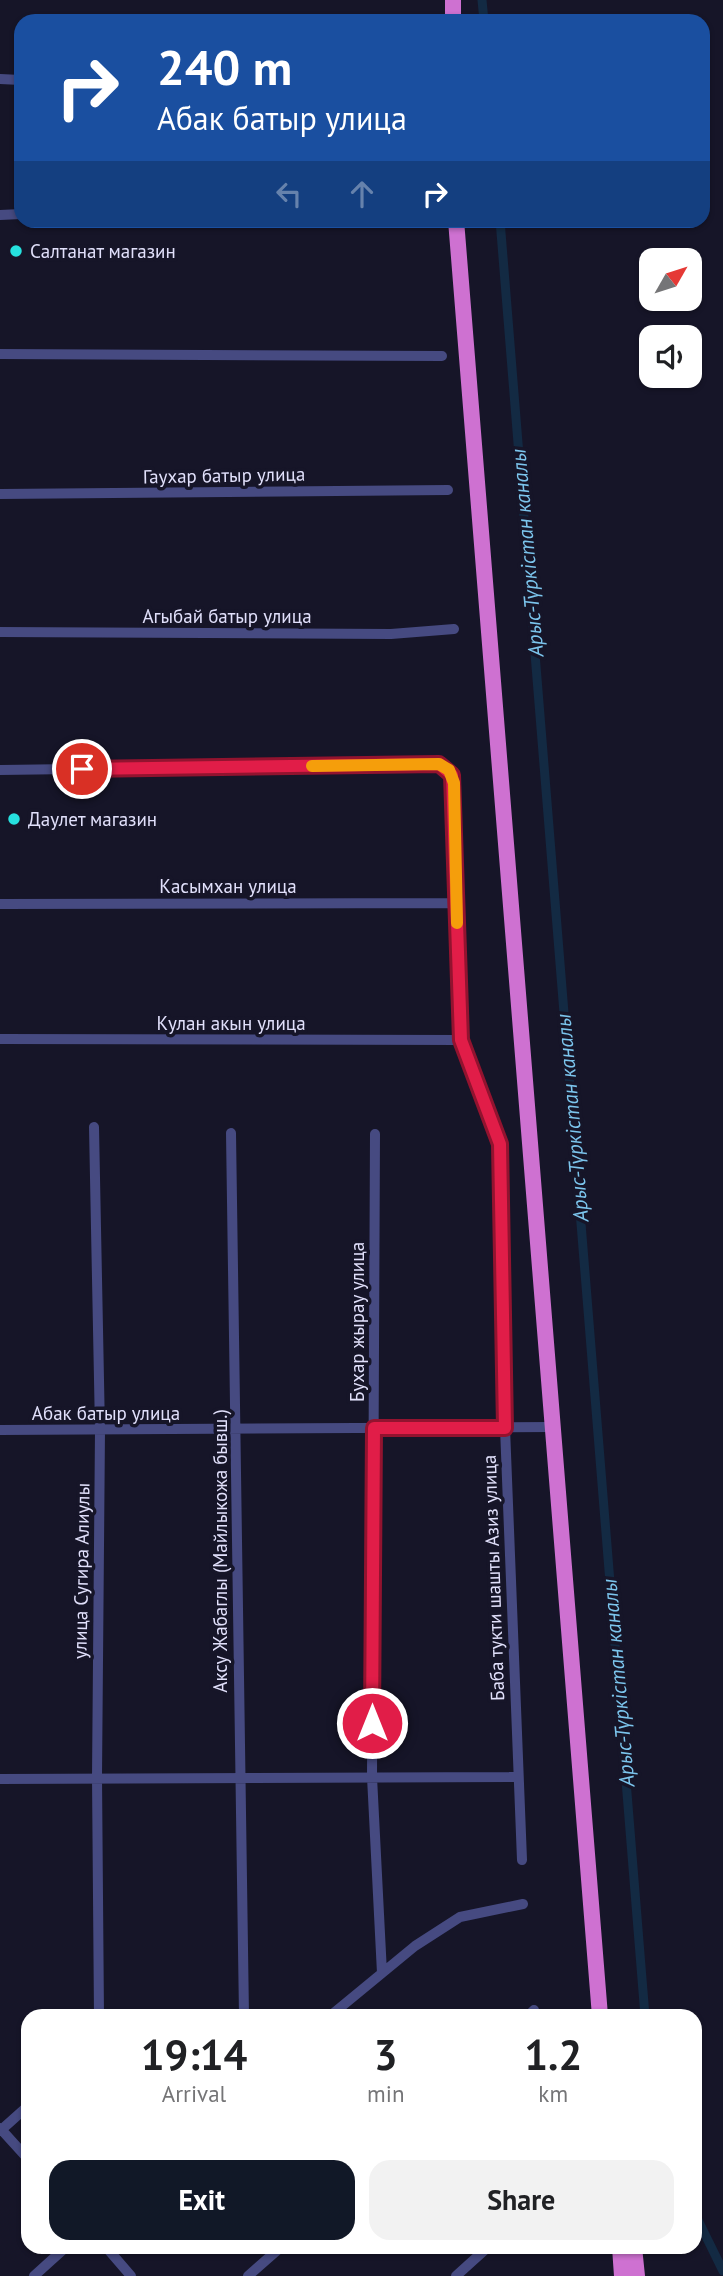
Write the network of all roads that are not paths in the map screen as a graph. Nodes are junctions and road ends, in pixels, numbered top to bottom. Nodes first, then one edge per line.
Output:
1 (457, 228) edge
2 (467, 228) edge
3 (0, 354) edge
4 (442, 356) dead end
5 (448, 490) dead end
6 (0, 494) edge
7 (454, 629) dead end
8 (0, 632) edge
9 (0, 770) edge
10 (457, 902) junction
11 (0, 904) edge
12 (0, 1039) edge
13 (461, 1040) junction
14 (94, 1127) dead end
15 (231, 1133) dead end
16 (375, 1134) dead end
17 (553, 1427) junction
18 (374, 1428) junction
19 (505, 1428) junction
20 (0, 1430) edge
21 (100, 1430) junction
22 (237, 1431) junction
23 (97, 1777) junction
24 (239, 1777) junction
25 (372, 1777) junction
26 (518, 1777) junction
27 (0, 1779) edge
28 (522, 1860) dead end
29 (523, 1903) dead end
30 (382, 1973) junction
31 (99, 2009) edge
32 (244, 2009) edge
33 (338, 2009) edge
34 (599, 2009) edge
35 (610, 2009) edge
36 (21, 2112) edge
37 (1, 2129) edge
38 (21, 2151) edge
39 (58, 2254) edge
40 (112, 2254) edge
41 (273, 2254) edge
42 (480, 2254) edge
43 (626, 2254) edge
44 (629, 2254) edge
45 (34, 2276) edge
46 (131, 2276) edge
47 (248, 2276) edge
48 (456, 2276) edge
49 (622, 2276) edge
50 (637, 2276) edge

1 - 17 highway
2 - 35 highway
3 - 4 street
5 - 6 street, Гаухар батыр улица
7 - 8 street, Агыбай батыр улица
9 - 10 street, Баба тукти шашты Азиз улица
10 - 11 street, Касымхан улица
10 - 13 street, Баба тукти шашты Азиз улица
12 - 13 street, Кулан акын улица
13 - 19 street, Баба тукти шашты Азиз улица
14 - 21 street, улица Сугира Алиулы
15 - 22 street, Аксу Жабаглы (Майлыкожа бывш.)
16 - 18 street, Бухар жырау улица
17 - 19 street, Абак батыр улица
17 - 34 highway
18 - 19 street, Абак батыр улица
18 - 22 street, Абак батыр улица
18 - 25 street, Бухар жырау улица
19 - 26 street, Баба тукти шашты Азиз улица
20 - 21 street, Абак батыр улица
21 - 22 street, Абак батыр улица
21 - 23 street, улица Сугира Алиулы
22 - 24 street, Аксу Жабаглы (Майлыкожа бывш.)
23 - 24 street
23 - 27 street
23 - 31 street, улица Сугира Алиулы
24 - 25 street
24 - 32 street, Аксу Жабаглы (Майлыкожа бывш.)
25 - 26 street
25 - 30 street, Бухар жырау улица
26 - 28 street, Баба тукти шашты Азиз улица
29 - 30 street
30 - 33 street
36 - 37 street
37 - 38 street
39 - 45 street
40 - 46 street
41 - 47 street
42 - 48 street
43 - 49 highway
44 - 50 highway

